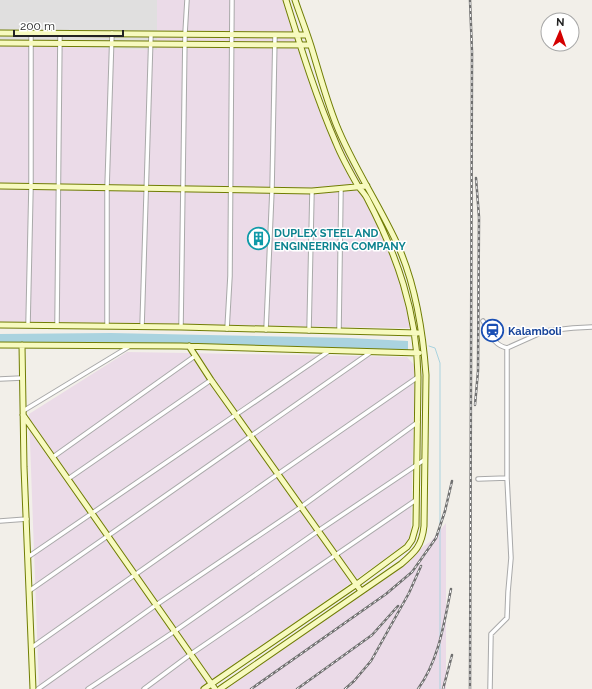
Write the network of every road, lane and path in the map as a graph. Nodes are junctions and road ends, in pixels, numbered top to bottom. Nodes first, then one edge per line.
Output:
1 (187, 0) edge
2 (232, 0) edge
3 (286, 0) edge
4 (295, 0) edge
5 (0, 33) edge
6 (31, 33) junction
7 (60, 33) junction
8 (112, 33) junction
9 (151, 34) junction
10 (185, 34) junction
11 (232, 34) junction
12 (275, 35) junction
13 (307, 35) junction
14 (297, 36) junction
15 (0, 43) edge
16 (31, 43) junction
17 (60, 43) junction
18 (111, 43) junction
19 (151, 44) junction
20 (185, 44) junction
21 (231, 44) junction
22 (275, 45) junction
23 (301, 45) junction
24 (310, 45) junction
25 (0, 186) edge
26 (367, 186) junction
27 (32, 187) junction
28 (58, 187) junction
29 (359, 187) junction
30 (107, 188) junction
31 (146, 188) junction
32 (183, 189) junction
33 (341, 189) junction
34 (230, 190) junction
35 (272, 190) junction
36 (312, 191) junction
37 (483, 321) dead end
38 (0, 325) edge
39 (28, 325) junction
40 (57, 325) junction
41 (107, 326) junction
42 (142, 327) junction
43 (181, 327) junction
44 (592, 327) edge
45 (227, 329) junction
46 (266, 330) junction
47 (309, 331) junction
48 (339, 331) junction
49 (418, 334) junction
50 (0, 345) edge
51 (22, 345) junction
52 (131, 346) junction
53 (189, 346) junction
54 (507, 348) junction
55 (329, 351) junction
56 (418, 351) junction
57 (424, 351) junction
58 (371, 352) junction
59 (195, 356) junction
60 (418, 377) junction
61 (22, 378) junction
62 (0, 379) edge
63 (211, 380) junction
64 (23, 413) junction
65 (235, 414) junction
66 (418, 422) junction
67 (251, 437) junction
68 (53, 457) junction
69 (424, 460) junction
70 (416, 464) junction
71 (278, 474) junction
72 (507, 478) junction
73 (68, 479) junction
74 (478, 479) dead end
75 (416, 500) junction
76 (301, 507) junction
77 (91, 512) junction
78 (27, 519) junction
79 (0, 521) edge
80 (318, 531) junction
81 (108, 536) junction
82 (336, 555) junction
83 (28, 557) junction
84 (135, 575) junction
85 (357, 584) junction
86 (29, 591) junction
87 (361, 591) junction
88 (156, 605) junction
89 (174, 631) junction
90 (31, 648) junction
91 (191, 654) junction
92 (212, 684) junction
93 (33, 689) edge
94 (38, 689) edge
95 (88, 689) edge
96 (144, 689) edge
97 (204, 689) edge
98 (215, 689) edge
99 (220, 689) edge
100 (490, 689) edge

1 - 10 street
2 - 11 street
3 - 14 street
4 - 13 street
5 - 6 street
6 - 7 street
6 - 16 street
7 - 8 street
7 - 17 street
8 - 9 street
8 - 18 street
9 - 10 street
9 - 19 street
10 - 11 street
10 - 20 street
11 - 12 street
11 - 21 street
12 - 14 street
12 - 22 street
13 - 14 street
13 - 24 street
14 - 23 street
15 - 16 street
16 - 17 street
16 - 27 street
17 - 18 street
17 - 28 street
18 - 19 street
18 - 30 street
19 - 20 street
19 - 31 street
20 - 21 street
20 - 32 street
21 - 22 street
21 - 34 street
22 - 23 street
22 - 35 street
23 - 24 street
23 - 29 street
24 - 26 street
25 - 27 street
26 - 29 street
26 - 49 street
27 - 28 street
27 - 39 street
28 - 30 street
28 - 40 street
29 - 33 street
29 - 49 street
30 - 31 street
30 - 41 street
31 - 32 street
31 - 42 street
32 - 34 street
32 - 43 street
33 - 36 street
33 - 48 street
34 - 35 street
34 - 45 street
35 - 36 street
35 - 46 street
36 - 47 street
37 - 54 street
38 - 39 street
39 - 40 street
40 - 41 street
41 - 42 street
42 - 43 street
43 - 45 street
44 - 54 street
45 - 46 street
46 - 47 street
47 - 48 street
48 - 49 street
49 - 56 street
49 - 57 street
50 - 51 street
51 - 52 street
51 - 61 street
52 - 53 street
52 - 64 street
53 - 55 street
53 - 59 street
54 - 72 street
55 - 58 street
55 - 65 street
56 - 57 street
56 - 58 street
56 - 60 street
57 - 69 street
58 - 67 street
59 - 63 street
59 - 68 street
60 - 66 street
60 - 71 street
61 - 62 street
61 - 64 street
63 - 65 street
63 - 73 street
64 - 68 street
64 - 78 street
65 - 67 street
65 - 77 street
66 - 70 street
66 - 76 street
67 - 71 street
67 - 81 street
68 - 73 street
69 - 70 street
69 - 87 street
70 - 75 street
70 - 80 street
71 - 76 street
71 - 84 street
72 - 74 street
72 - 100 street
73 - 77 street
75 - 82 street
75 - 85 street
76 - 80 street
76 - 88 street
77 - 81 street
77 - 83 street
78 - 79 street
78 - 83 street
80 - 82 street
80 - 89 street
81 - 84 street
81 - 86 street
82 - 85 street
82 - 91 street
83 - 86 street
84 - 88 street
84 - 90 street
85 - 87 street
85 - 92 street
86 - 90 street
87 - 99 street
88 - 89 street
88 - 94 street
89 - 91 street
89 - 95 street
90 - 93 street
91 - 92 street
91 - 96 street
92 - 97 street
92 - 98 street

